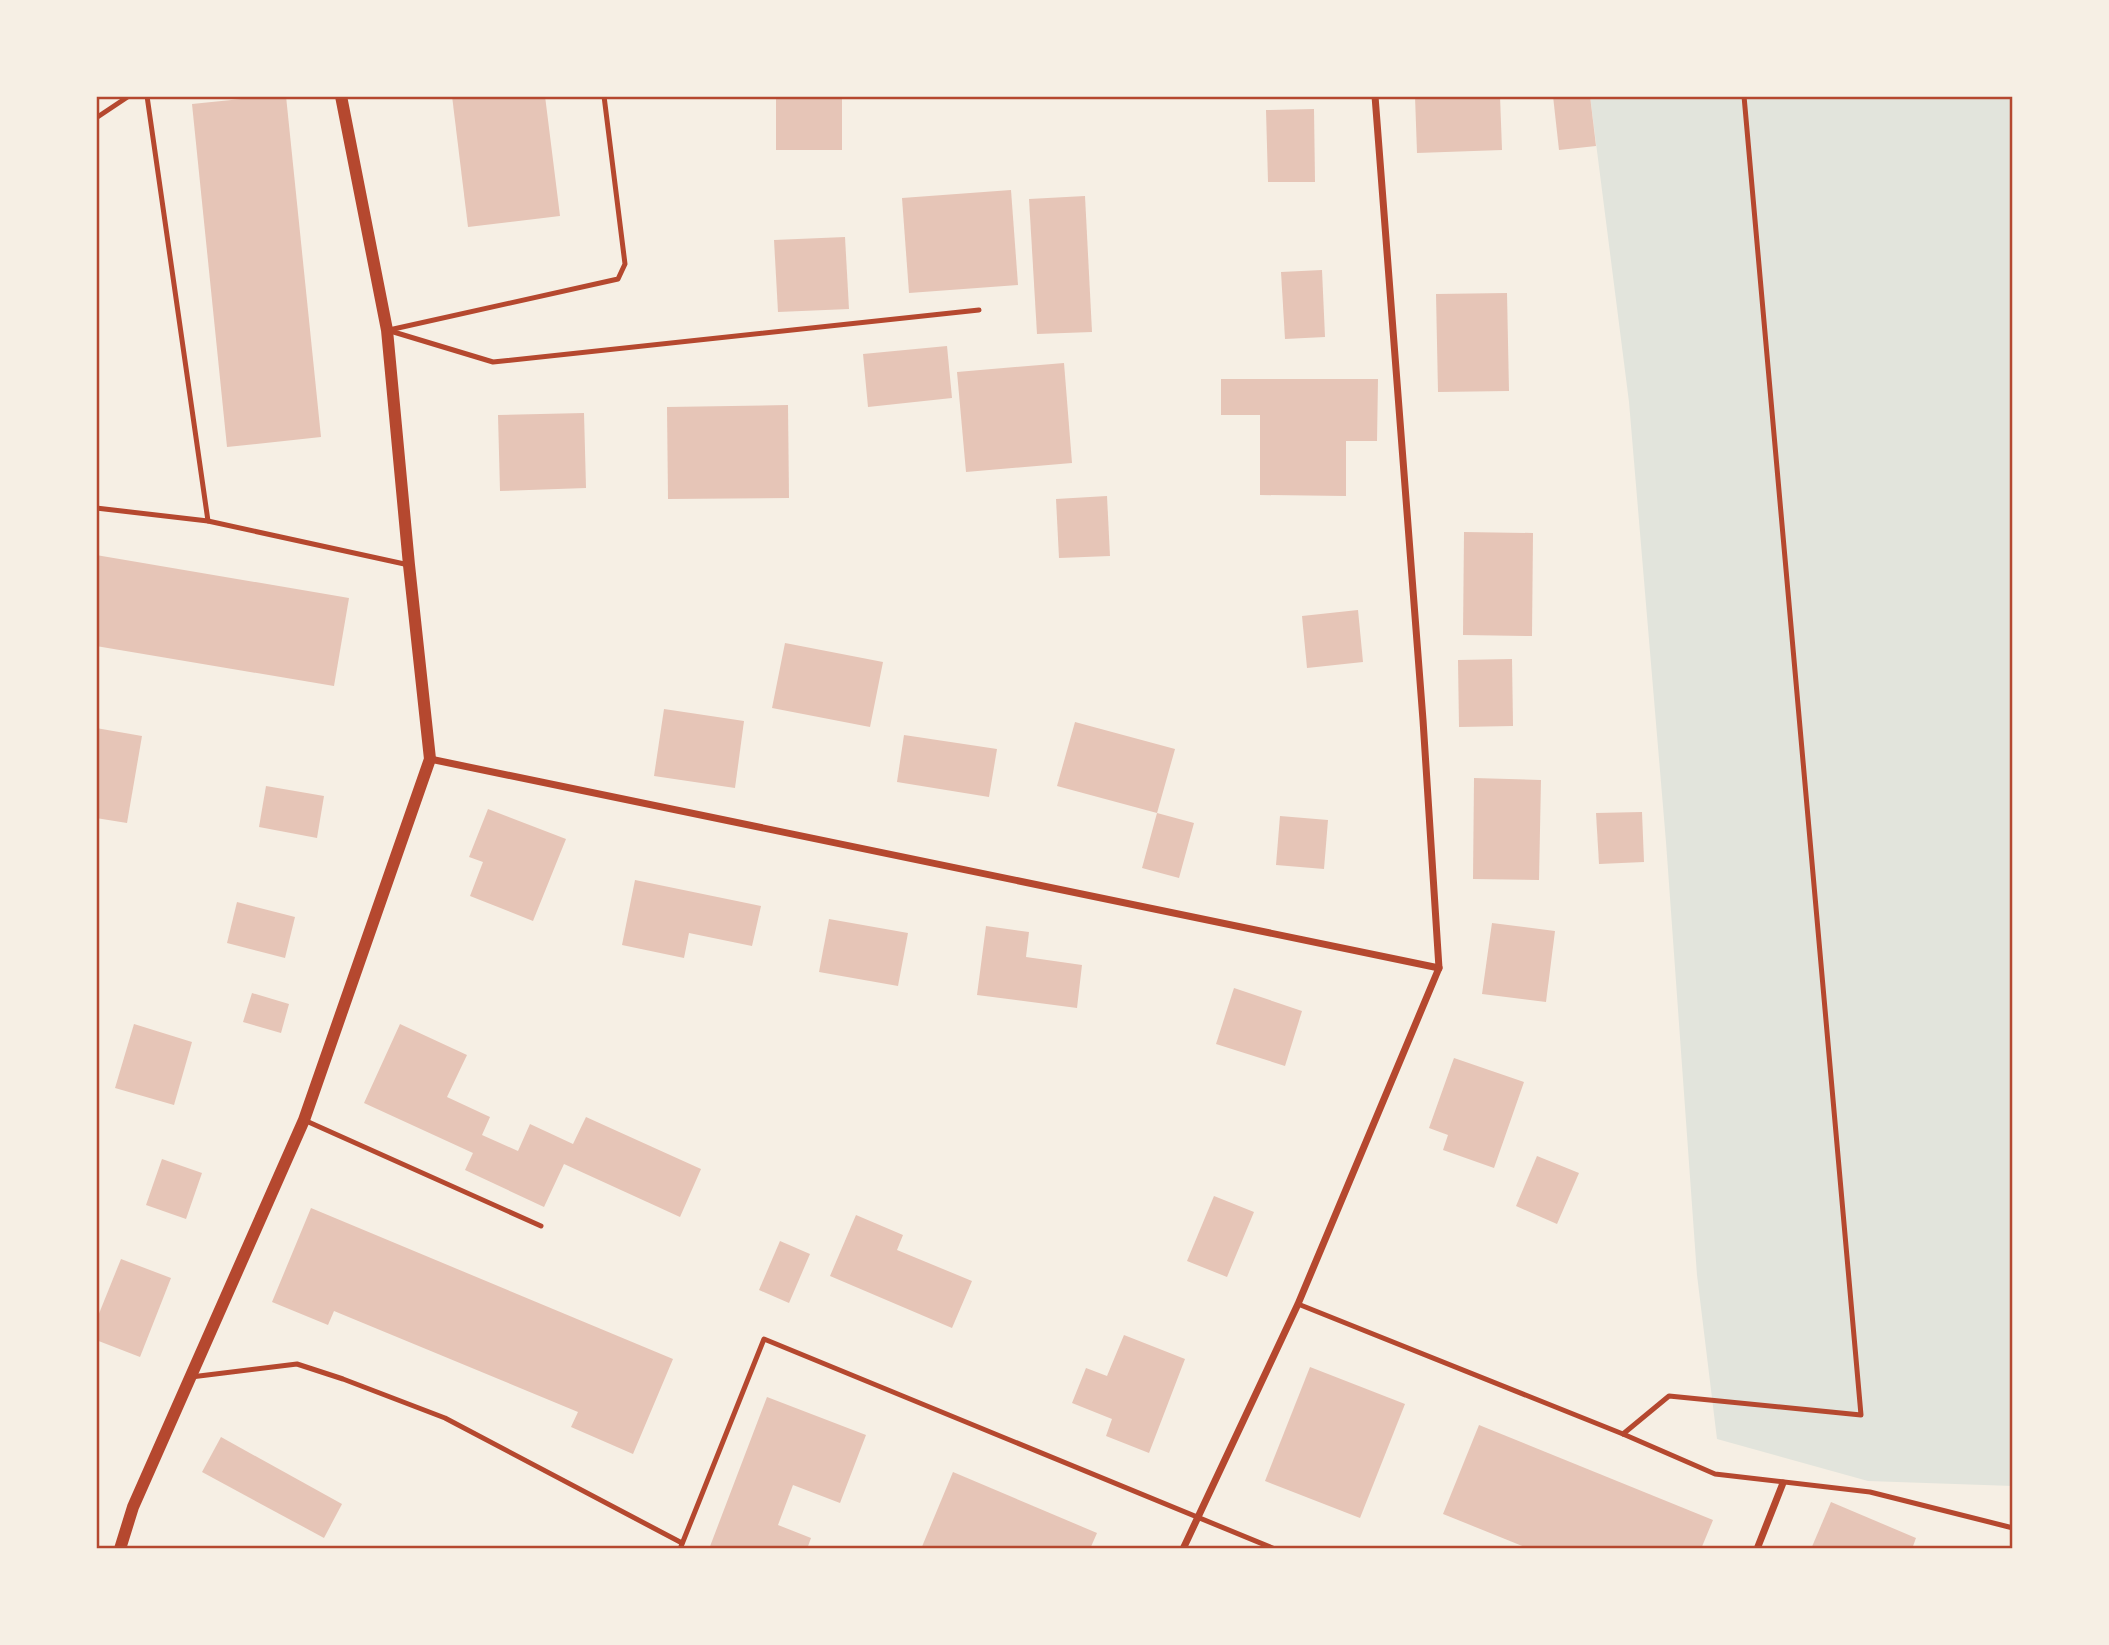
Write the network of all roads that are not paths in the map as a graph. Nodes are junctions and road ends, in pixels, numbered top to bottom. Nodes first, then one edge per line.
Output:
1 (129, 96) edge
2 (147, 96) edge
3 (341, 96) edge
4 (604, 96) edge
5 (1375, 96) edge
6 (1744, 96) edge
7 (96, 118) edge
8 (978, 310) dead end
9 (387, 330) junction
10 (96, 508) edge
11 (208, 521) junction
12 (409, 565) junction
13 (430, 759) junction
14 (1439, 968) junction
15 (303, 1120) junction
16 (541, 1226) dead end
17 (1298, 1304) junction
18 (188, 1378) junction
19 (1623, 1434) junction
20 (1783, 1483) junction
21 (1196, 1517) junction
22 (2013, 1528) edge
23 (681, 1546) edge
24 (120, 1549) edge
25 (1183, 1549) edge
26 (1275, 1549) edge
27 (1757, 1549) edge

1 - 7 lane
2 - 11 lane
3 - 9 street
4 - 9 lane
5 - 14 street
6 - 19 lane
8 - 9 lane
9 - 12 street
10 - 11 lane
11 - 12 lane
12 - 13 street
13 - 14 street
13 - 15 street
14 - 17 street
15 - 16 lane
15 - 18 street
17 - 19 lane
17 - 21 street
18 - 23 lane
18 - 24 street
19 - 20 lane
20 - 22 lane
20 - 27 street
21 - 23 lane
21 - 25 street
21 - 26 lane

